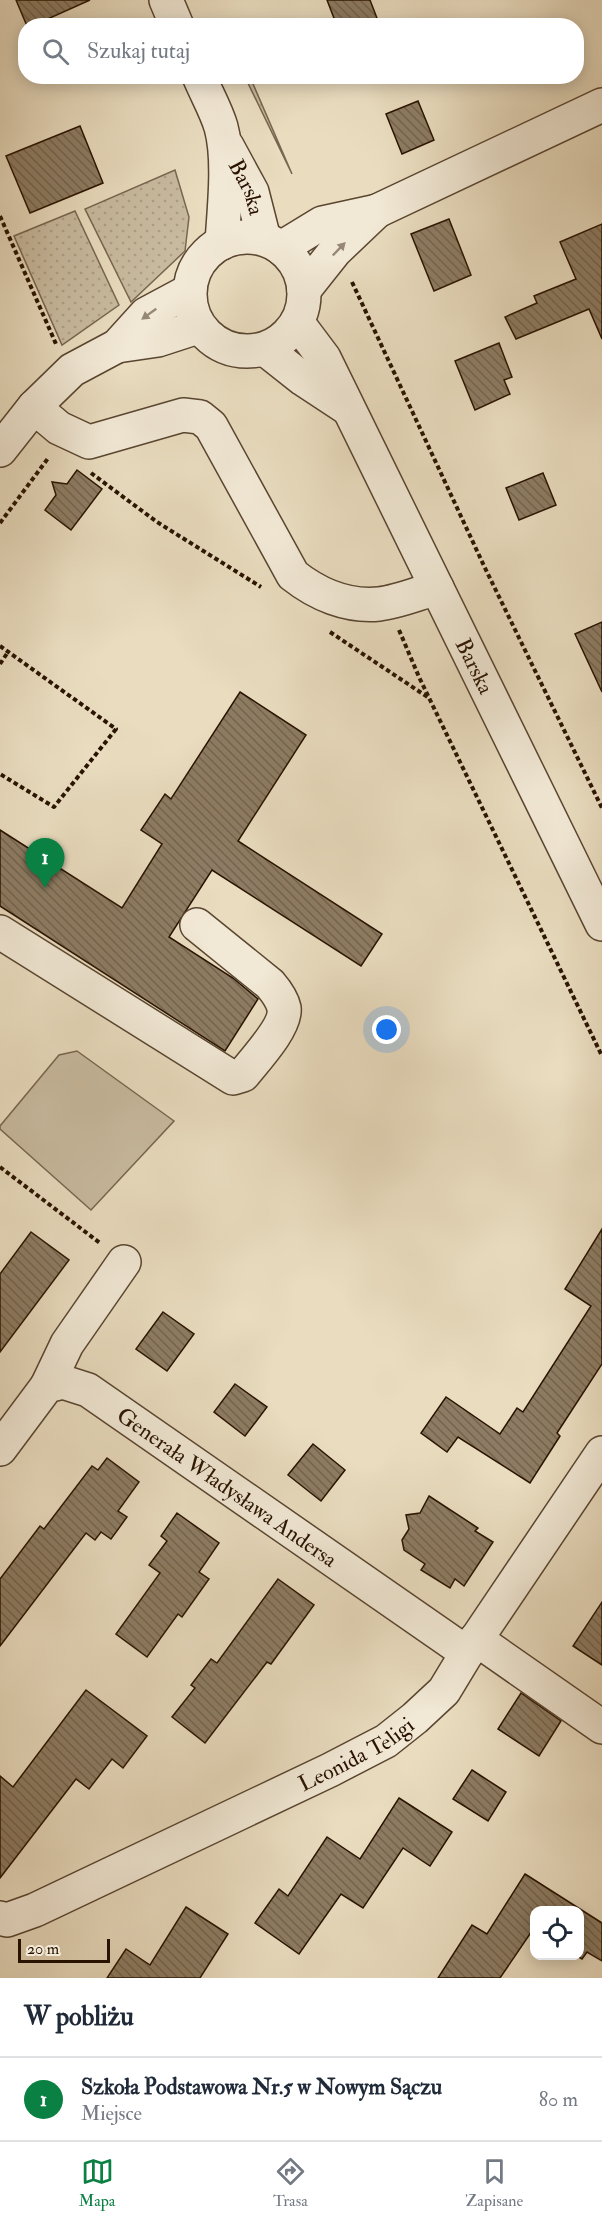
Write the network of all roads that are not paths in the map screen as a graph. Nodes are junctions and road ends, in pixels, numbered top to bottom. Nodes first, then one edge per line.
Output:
1 (166, 0) edge
2 (174, 18) edge
3 (202, 84) edge
4 (602, 105) edge
5 (224, 139) junction
6 (377, 211) junction
7 (222, 243) junction
8 (273, 244) junction
9 (304, 290) junction
10 (189, 291) junction
11 (297, 322) junction
12 (198, 327) junction
13 (117, 346) junction
14 (265, 349) junction
15 (34, 407) junction
16 (347, 408) junction
17 (0, 450) edge
18 (437, 588) junction
19 (602, 924) edge
20 (197, 925) dead end
21 (0, 932) edge
22 (124, 1262) road end
23 (47, 1386) junction
24 (0, 1449) edge
25 (602, 1453) edge
26 (471, 1646) junction
27 (602, 1727) edge
28 (0, 1918) edge

1 - 2 street
3 - 5 street, Barska
4 - 6 street
5 - 7 street, Barska
5 - 8 street, Barska
6 - 8 street
9 -> 6 street
7 - 8 street
7 - 10 street
8 - 9 street
9 - 11 street
10 - 12 street
10 -> 13 street
11 - 14 street
11 - 16 street, Barska
12 - 13 street
12 - 14 street
13 - 15 street
14 - 16 street
15 - 17 street
15 - 18 street
16 - 18 street, Barska
18 - 19 street, Barska
20 - 21 street
22 - 23 street
23 - 24 street
23 - 26 street, Generała Władysława Andersa
25 - 26 street, Leonida Teligi
26 - 27 street, Generała Władysława Andersa
26 - 28 street, Leonida Teligi

